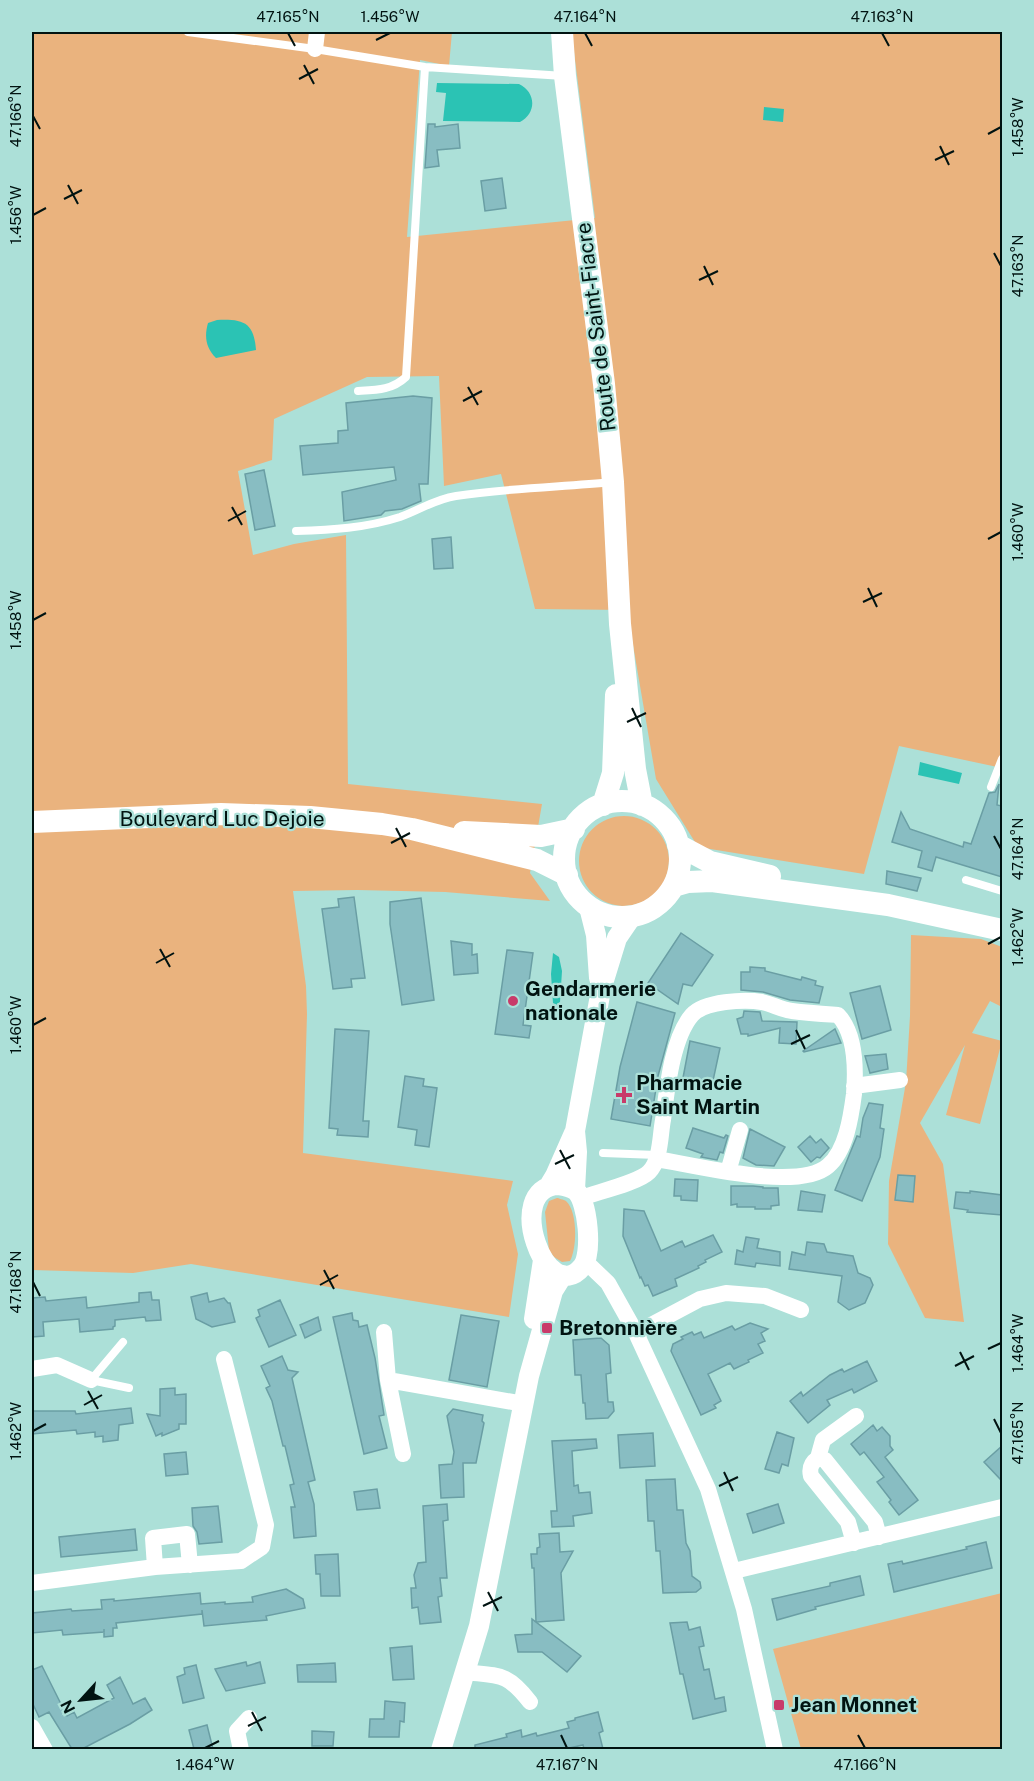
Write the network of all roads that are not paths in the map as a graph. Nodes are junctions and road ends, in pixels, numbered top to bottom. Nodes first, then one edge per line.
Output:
1 (188, 32) edge
2 (317, 32) edge
3 (562, 32) edge
4 (315, 49) junction
5 (425, 67) junction
6 (565, 76) junction
7 (358, 391) dead end
8 (613, 482) junction
9 (296, 531) dead end
10 (620, 624) junction
11 (1002, 759) edge
12 (991, 787) dead end
13 (603, 805) junction
14 (642, 805) junction
15 (32, 822) edge
16 (412, 829) junction
17 (574, 829) junction
18 (678, 845) junction
19 (567, 875) junction
20 (966, 880) dead end
21 (674, 886) junction
22 (1002, 888) edge
23 (888, 905) junction
24 (589, 907) junction
25 (632, 916) junction
26 (1002, 930) edge
27 (601, 990) junction
28 (900, 1080) dead end
29 (854, 1086) junction
30 (740, 1130) dead end
31 (575, 1131) junction
32 (603, 1153) dead end
33 (657, 1157) junction
34 (728, 1173) junction
35 (549, 1186) junction
36 (578, 1194) junction
37 (543, 1260) junction
38 (585, 1261) junction
39 (563, 1275) junction
40 (801, 1310) dead end
41 (384, 1332) dead end
42 (636, 1333) junction
43 (123, 1342) dead end
44 (224, 1359) dead end
45 (32, 1369) edge
46 (529, 1376) junction
47 (91, 1380) junction
48 (388, 1380) junction
49 (129, 1388) dead end
50 (524, 1404) junction
51 (856, 1416) dead end
52 (403, 1454) dead end
53 (818, 1458) junction
54 (1002, 1507) edge
55 (879, 1537) junction
56 (854, 1543) junction
57 (190, 1565) junction
58 (156, 1567) junction
59 (734, 1571) junction
60 (32, 1583) edge
61 (464, 1672) junction
62 (530, 1702) dead end
63 (249, 1718) dead end
64 (32, 1727) edge
65 (45, 1749) edge
66 (241, 1749) edge
67 (441, 1749) edge
68 (775, 1749) edge

1 - 4 lane
2 - 4 street
3 - 6 main road, Route de Saint-Fiacre
4 - 5 lane
5 - 6 lane
5 - 7 lane
6 - 8 main road, Route de Saint-Fiacre
8 - 9 lane
8 - 10 main road, Route de Saint-Fiacre
10 - 13 main road, Route de Saint-Fiacre
10 - 14 main road, Route de Saint-Fiacre
11 - 12 lane
13 - 14 main road
13 - 17 main road
14 - 18 main road
15 - 16 main road, Boulevard Luc Dejoie
16 - 17 main road, Boulevard Luc Dejoie
16 - 19 main road, Boulevard Luc Dejoie
17 - 19 main road
18 - 21 main road
18 - 23 main road
19 - 24 main road
20 - 22 lane
21 - 23 main road
21 - 25 main road
23 - 26 main road
24 - 25 main road
24 - 27 street
25 - 27 street
27 - 31 street
28 - 29 street
29 - 33 street
29 - 34 street
30 - 34 street
31 - 35 street
31 - 36 street
32 - 33 lane
33 - 34 street
33 - 36 street
35 - 36 street
35 - 37 street
36 - 38 street
37 - 39 street
37 - 46 street
38 - 39 street
38 - 42 street
39 - 46 street
40 - 42 street
41 - 48 street
42 - 59 street
43 - 47 lane
44 - 57 street
45 - 47 street
46 - 50 street
47 - 49 lane
48 - 50 street
48 - 52 street
50 - 61 street
51 - 53 street
53 - 55 street
53 - 56 street
54 - 55 street
55 - 56 street
56 - 59 street
57 - 58 street
57 - 58 street
58 - 60 street
59 - 68 street
61 - 62 street
61 - 67 street
63 - 66 street
64 - 65 street

